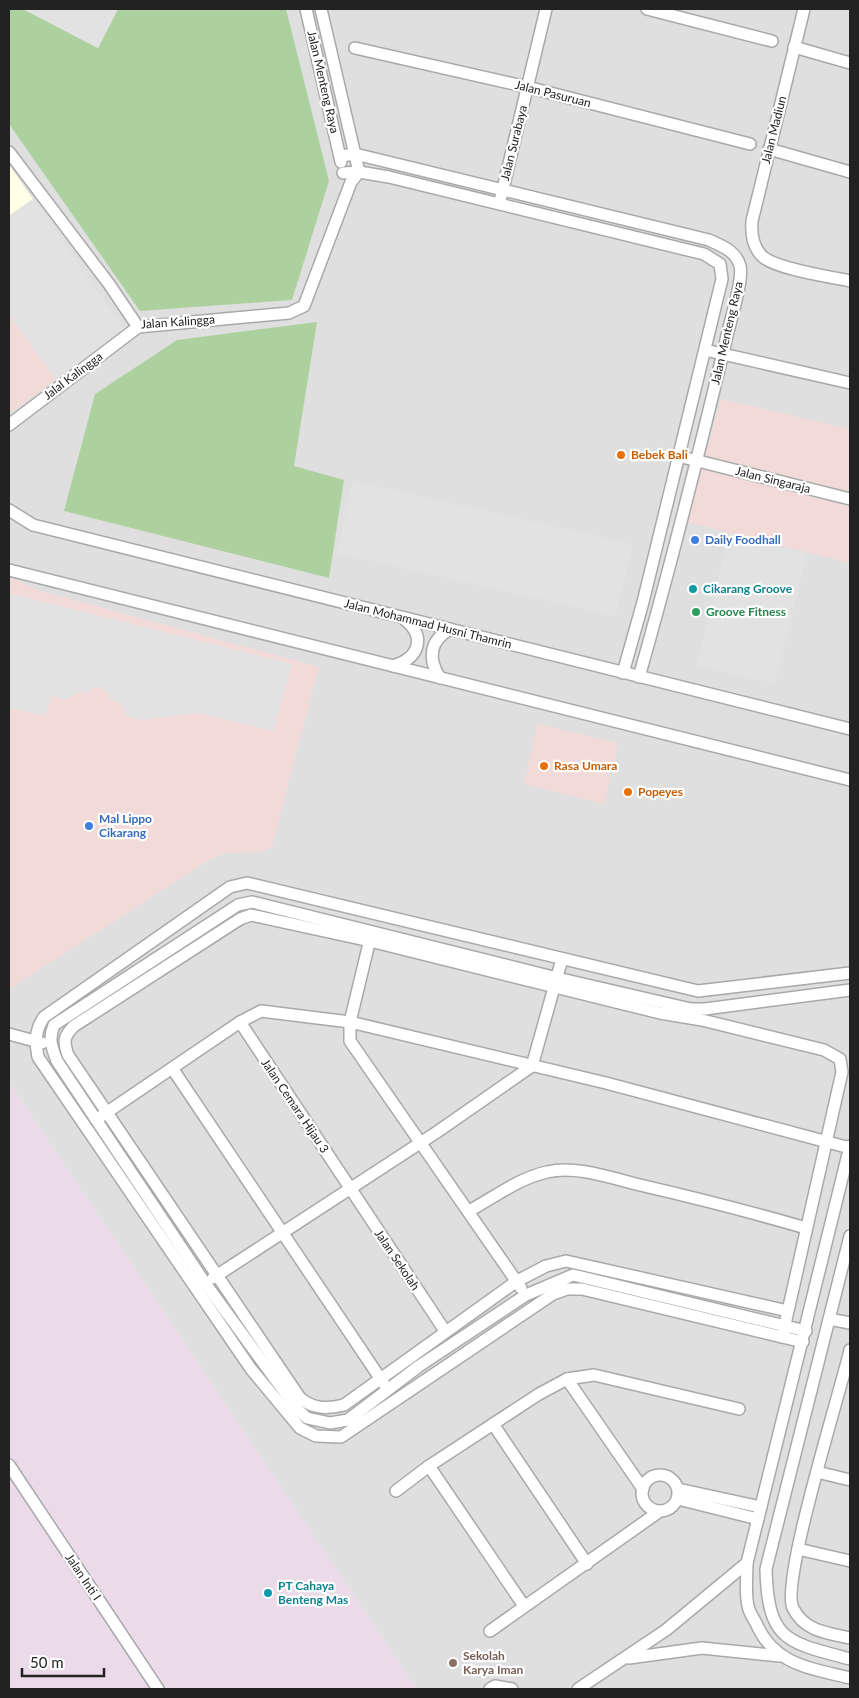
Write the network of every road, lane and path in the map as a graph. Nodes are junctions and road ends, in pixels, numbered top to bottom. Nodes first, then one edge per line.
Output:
1 (306, 9) edge
2 (321, 9) edge
3 (546, 9) edge
4 (647, 9) edge
5 (804, 9) edge
6 (772, 41) dead end
7 (794, 47) junction
8 (355, 48) dead end
9 (850, 63) edge
10 (528, 87) junction
11 (750, 144) dead end
12 (769, 149) junction
13 (9, 152) edge
14 (355, 154) junction
15 (340, 156) junction
16 (359, 172) junction
17 (850, 172) edge
18 (348, 180) junction
19 (503, 190) junction
20 (499, 205) junction
21 (850, 281) edge
22 (138, 327) junction
23 (705, 350) junction
24 (722, 354) junction
25 (850, 383) edge
26 (9, 424) edge
27 (678, 456) junction
28 (696, 460) junction
29 (850, 500) edge
30 (9, 510) edge
31 (9, 570) edge
32 (402, 618) junction
33 (450, 629) junction
34 (392, 666) junction
35 (623, 673) junction
36 (639, 677) junction
37 (440, 678) junction
38 (850, 730) edge
39 (850, 780) edge
40 (375, 914) junction
41 (371, 936) junction
42 (562, 959) junction
43 (850, 973) edge
44 (556, 983) junction
45 (850, 990) edge
46 (696, 1014) junction
47 (240, 1022) junction
48 (350, 1022) junction
49 (9, 1034) edge
50 (64, 1042) junction
51 (35, 1043) junction
52 (50, 1044) junction
53 (532, 1066) junction
54 (172, 1068) junction
55 (101, 1116) junction
56 (421, 1142) junction
57 (825, 1143) junction
58 (850, 1147) edge
59 (847, 1176) edge
60 (350, 1189) junction
61 (158, 1210) junction
62 (469, 1212) junction
63 (147, 1217) junction
64 (806, 1228) junction
65 (284, 1233) junction
66 (850, 1236) edge
67 (613, 1270) junction
68 (219, 1275) junction
69 (517, 1281) junction
70 (205, 1283) junction
71 (611, 1284) junction
72 (526, 1295) junction
73 (533, 1308) junction
74 (695, 1310) junction
75 (788, 1311) junction
76 (829, 1319) junction
77 (850, 1323) edge
78 (445, 1331) junction
79 (806, 1331) junction
80 (783, 1332) junction
81 (803, 1342) junction
82 (850, 1350) edge
83 (262, 1363) junction
84 (419, 1366) junction
85 (251, 1369) junction
86 (380, 1377) junction
87 (426, 1378) junction
88 (568, 1379) junction
89 (387, 1389) junction
90 (844, 1399) edge
91 (739, 1409) dead end
92 (784, 1415) junction
93 (803, 1420) junction
94 (493, 1424) junction
95 (9, 1464) edge
96 (429, 1466) junction
97 (817, 1472) junction
98 (850, 1480) edge
99 (643, 1489) junction
100 (396, 1491) dead end
101 (678, 1494) junction
102 (761, 1507) junction
103 (660, 1511) junction
104 (758, 1519) junction
105 (798, 1549) junction
106 (850, 1561) edge
107 (587, 1564) junction
108 (747, 1564) junction
109 (524, 1606) junction
110 (817, 1630) junction
111 (490, 1631) dead end
112 (850, 1638) edge
113 (810, 1648) junction
114 (780, 1656) junction
115 (625, 1658) junction
116 (850, 1659) edge
117 (850, 1678) edge
118 (158, 1689) edge
119 (490, 1689) edge
120 (512, 1689) edge
121 (578, 1689) edge

1 - 15 street, Jalan Menteng Raya
2 - 14 street, Jalan Menteng Raya
3 - 10 street, Jalan Surabaya
4 - 6 street
5 - 7 street, Jalan Madiun
7 - 9 street
7 - 12 street, Jalan Madiun
8 - 10 street, Jalan Pasuruan
10 - 11 street, Jalan Pasuruan
10 - 19 street, Jalan Surabaya
12 - 17 street
12 - 21 street, Jalan Madiun
13 - 22 street, Jalan Kalingga
14 - 15 street, Jalan Menteng Raya
14 - 16 street, Jalan Menteng Raya
14 - 19 street, Jalan Menteng Raya
15 - 18 street, Jalan Menteng Raya
16 - 18 street, Jalan Menteng Raya
16 - 20 street, Jalan Menteng Raya
18 - 22 street, Jalan Kalingga
19 - 20 street, Jalan Surabaya
19 - 24 street, Jalan Menteng Raya
20 - 23 street, Jalan Menteng Raya
22 - 26 street, Jalal Kalingga
23 - 24 street
23 - 27 street, Jalan Menteng Raya
24 - 25 street
24 - 28 street, Jalan Menteng Raya
27 - 28 street, Jalan Singaraja
27 - 35 street, Jalan Menteng Raya
28 - 29 street, Jalan Singaraja
28 - 36 street, Jalan Menteng Raya
30 - 32 street, Jalan Mohammad Husni Thamrin
31 - 34 street
32 - 33 street, Jalan Mohammad Husni Thamrin
32 - 34 street
33 - 35 street, Jalan Mohammad Husni Thamrin
33 - 37 street
34 - 37 street
35 - 36 street, Jalan Mohammad Husni Thamrin
36 - 38 street, Jalan Mohammad Husni Thamrin
37 - 39 street
40 - 41 street
40 - 42 street
40 - 51 street
41 - 44 street
41 - 48 street
41 - 50 street
41 - 52 street
42 - 43 street
42 - 44 street
44 - 46 street
44 - 53 street
45 - 46 street
46 - 57 street
47 - 48 street
47 - 54 street
47 - 60 street, Jalan Cemara Hijau 3
48 - 53 street
48 - 56 street
49 - 51 street
50 - 52 street
50 - 55 street
51 - 52 street
51 - 63 street
52 - 55 street
53 - 56 street
53 - 57 street
54 - 55 street
54 - 65 street
55 - 61 street
55 - 68 street
56 - 60 street
56 - 62 street
57 - 58 street
57 - 64 street
58 - 59 street
59 - 79 street
60 - 65 street
60 - 78 street, Jalan Sekolah
61 - 63 street
61 - 70 street
62 - 64 street
62 - 69 street
63 - 85 street
64 - 75 street
65 - 68 street
65 - 86 street
66 - 76 street
67 - 69 street
67 - 71 street
67 - 75 street
68 - 70 street
68 - 86 street
69 - 72 street
69 - 78 street
70 - 83 street
71 - 72 street
71 - 74 street
72 - 73 street
72 - 84 street
73 - 74 street
73 - 87 street
74 - 80 street
75 - 80 street
76 - 77 street
76 - 93 street
78 - 86 street
79 - 80 street
79 - 81 street
80 - 81 street
81 - 92 street
82 - 90 street
83 - 85 street
83 - 89 street
84 - 87 street
84 - 89 street
85 - 87 street
86 - 89 street
88 - 91 street
88 - 94 street
88 - 99 street
90 - 97 street
92 - 93 street
92 - 102 street
93 - 113 street
94 - 96 street
94 - 107 street
95 - 118 street, Jalan Inti I
96 - 100 street
96 - 109 street
97 - 98 street
97 - 105 street
99 - 101 street
99 - 103 street
101 - 102 street
101 - 103 street
101 - 104 street
102 - 104 street
103 - 107 street
104 - 108 street
105 - 106 street
105 - 110 street
107 - 109 street
108 - 114 street
108 - 115 street
109 - 111 street
110 - 112 street
110 - 113 street
113 - 116 street
114 - 115 street
114 - 117 street
115 - 121 street
119 - 120 street

